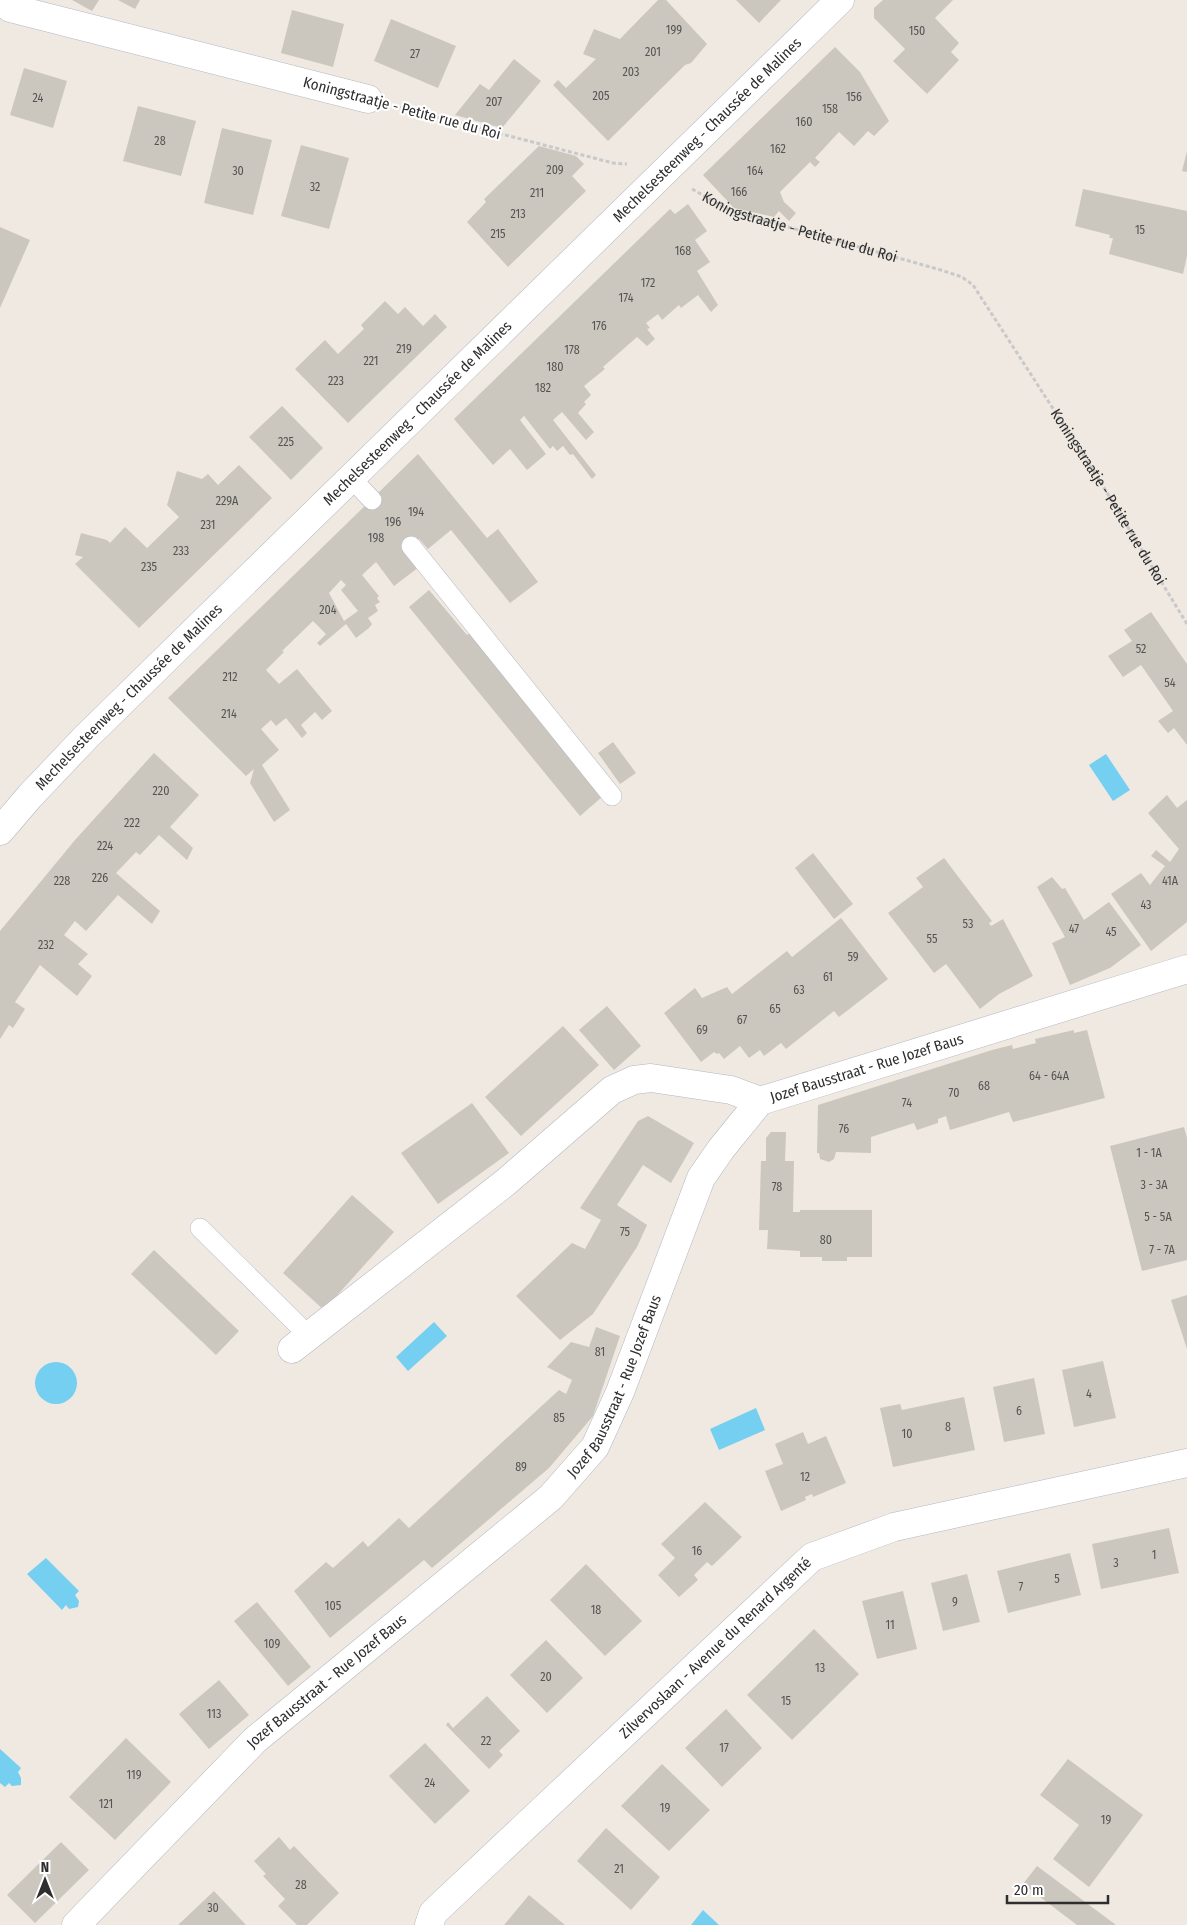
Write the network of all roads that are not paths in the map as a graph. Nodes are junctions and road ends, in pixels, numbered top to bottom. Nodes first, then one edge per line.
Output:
1 (840, 0) edge
2 (12, 4) edge
3 (368, 99) road end
4 (350, 477) junction
5 (372, 500) dead end
6 (411, 546) dead end
7 (612, 796) dead end
8 (0, 832) edge
9 (1187, 969) edge
10 (760, 1101) junction
11 (200, 1228) dead end
12 (301, 1343) joint
13 (1187, 1463) edge
14 (76, 1925) edge
15 (428, 1925) edge

1 - 4 street, Mechelsesteenweg - Chaussée de Malines
2 - 3 street, Koningstraatje - Petite rue du Roi
4 - 5 lane
4 - 8 street, Mechelsesteenweg - Chaussée de Malines
6 - 7 lane
9 - 10 street, Jozef Bausstraat - Rue Jozef Baus
10 - 12 street
10 - 14 street, Jozef Bausstraat - Rue Jozef Baus
11 - 12 lane
13 - 15 street, Zilvervoslaan - Avenue du Renard Argenté

